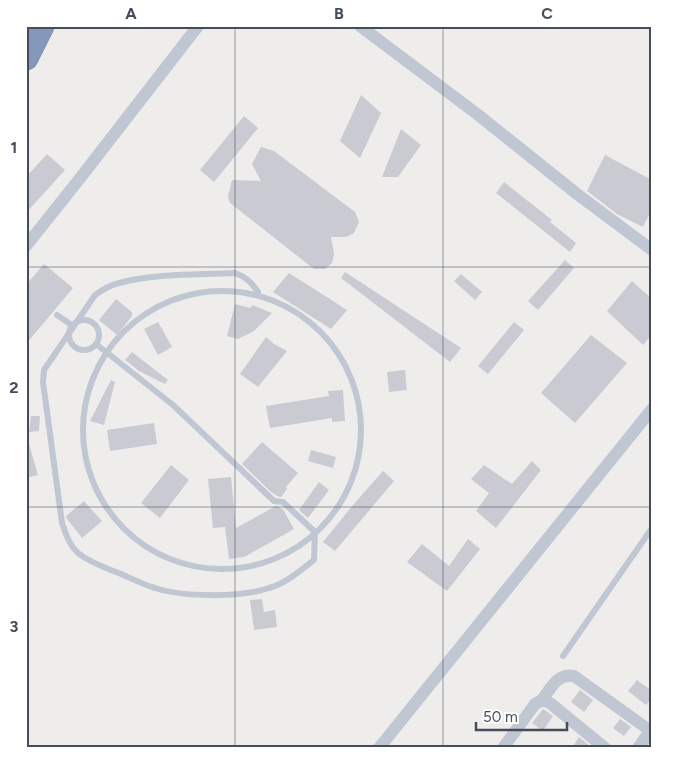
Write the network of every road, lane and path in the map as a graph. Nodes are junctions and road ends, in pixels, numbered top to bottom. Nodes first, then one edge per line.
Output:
1 (42, 26) edge
2 (198, 26) edge
3 (360, 26) edge
4 (26, 58) edge
5 (26, 246) edge
6 (652, 250) edge
7 (258, 292) junction
8 (57, 315) dead end
9 (73, 326) junction
10 (96, 344) junction
11 (110, 354) junction
12 (652, 409) edge
13 (652, 528) edge
14 (315, 532) junction
15 (563, 656) dead end
16 (542, 700) junction
17 (651, 732) edge
18 (379, 748) edge
19 (503, 748) edge
20 (604, 748) edge
21 (638, 748) edge

1 - 4 highway
2 - 5 street
3 - 6 street
7 - 9 lane
7 - 11 lane
7 - 14 lane
8 - 9 lane
9 - 10 lane
9 - 10 lane
9 - 14 lane
10 - 11 lane
11 - 14 lane
11 - 14 lane
12 - 18 street
13 - 15 lane
16 - 17 street
16 - 19 street
16 - 20 street
17 - 21 street

